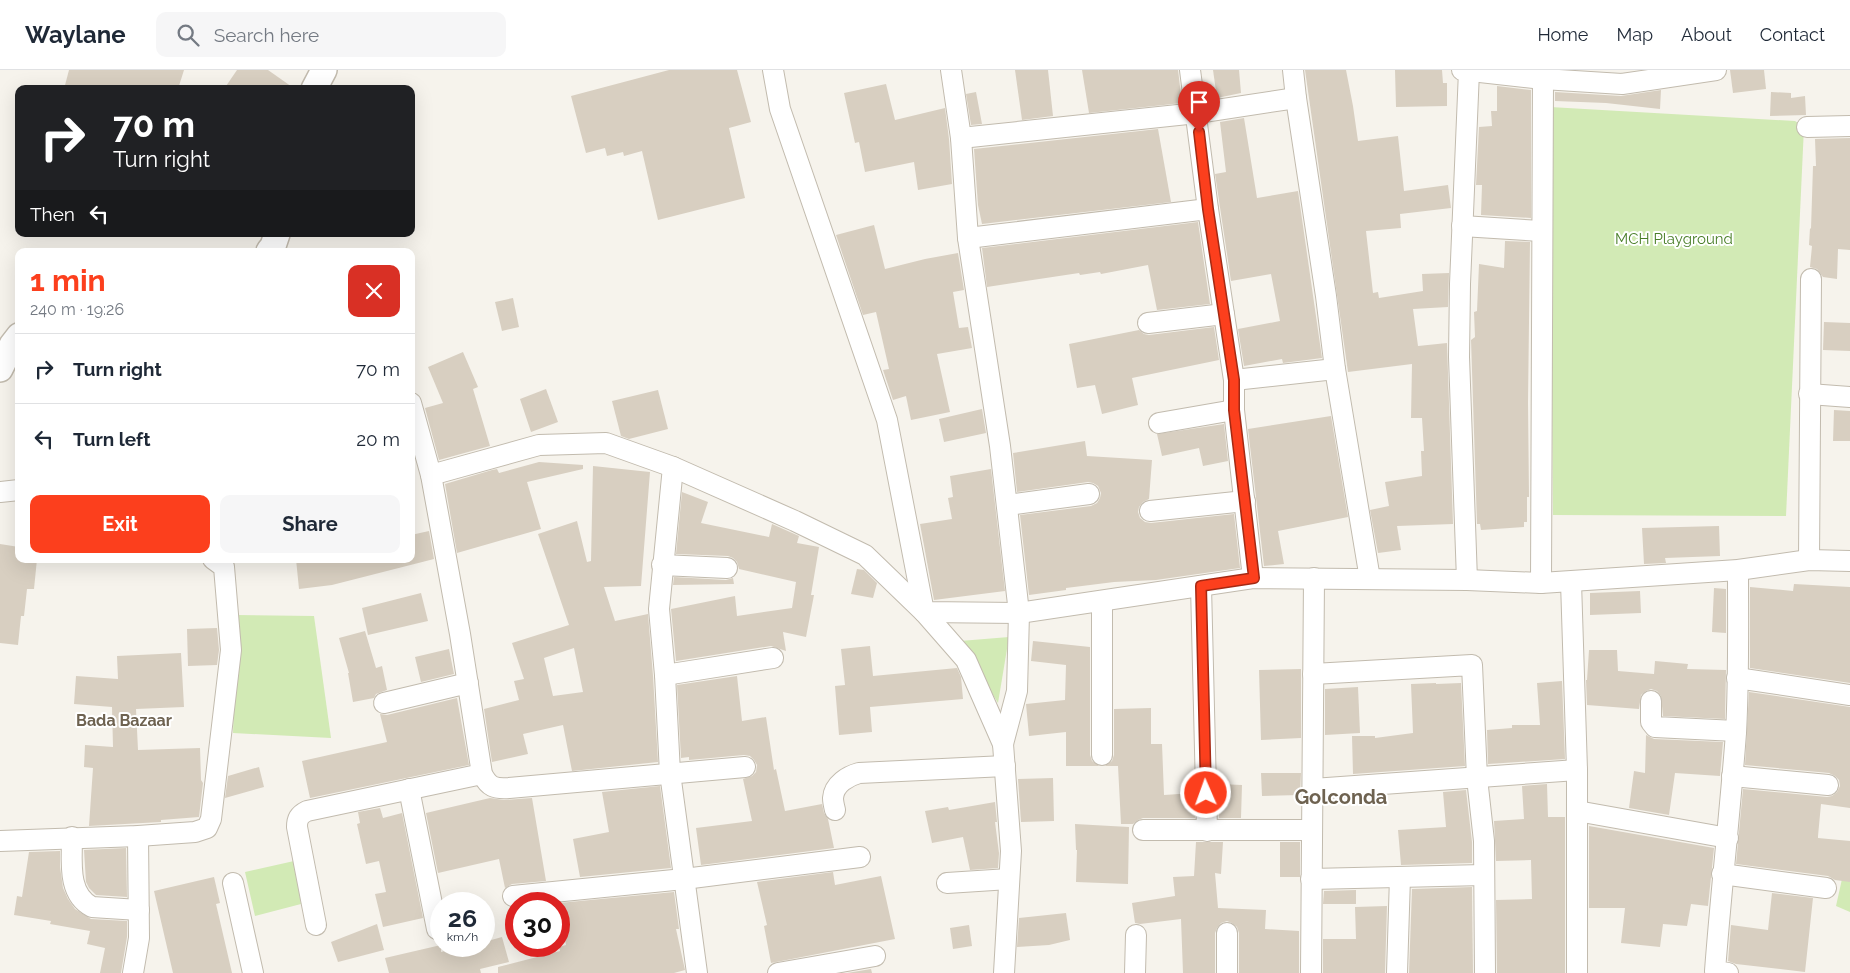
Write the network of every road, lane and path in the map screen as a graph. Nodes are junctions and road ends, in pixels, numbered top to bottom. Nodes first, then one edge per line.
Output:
1 (324, 70) edge
2 (773, 70) edge
3 (951, 70) edge
4 (1190, 70) edge
5 (1293, 70) edge
6 (1466, 70) edge
7 (1716, 70) edge
8 (1543, 79) junction
9 (316, 85) edge
10 (1296, 98) junction
11 (1197, 113) junction
12 (1850, 126) edge
13 (1807, 127) dead end
14 (960, 138) junction
15 (1208, 209) junction
16 (1462, 226) junction
17 (1541, 231) junction
18 (968, 238) junction
19 (1811, 278) dead end
20 (1224, 314) junction
21 (1148, 323) dead end
22 (15, 342) edge
23 (1, 364) edge
24 (1335, 369) junction
25 (1234, 380) junction
26 (1809, 394) junction
27 (1850, 397) edge
28 (1234, 410) junction
29 (415, 417) edge
30 (1159, 423) dead end
31 (673, 467) junction
32 (431, 475) junction
33 (15, 490) edge
34 (0, 492) edge
35 (1088, 494) dead end
36 (1246, 501) junction
37 (1007, 505) junction
38 (1150, 511) dead end
39 (1809, 560) junction
40 (1850, 561) edge
41 (218, 563) edge
42 (662, 565) junction
43 (727, 568) dead end
44 (1738, 570) junction
45 (1254, 578) junction
46 (1314, 578) junction
47 (1370, 579) junction
48 (1468, 580) junction
49 (1571, 582) junction
50 (1541, 583) junction
51 (1201, 586) junction
52 (1102, 601) junction
53 (924, 612) junction
54 (1019, 614) junction
55 (773, 658) dead end
56 (1313, 674) junction
57 (664, 675) junction
58 (1737, 678) junction
59 (468, 683) junction
60 (1850, 695) edge
61 (1651, 701) dead end
62 (384, 703) dead end
63 (1736, 731) junction
64 (1003, 744) junction
65 (1102, 755) dead end
66 (1005, 766) junction
67 (744, 767) dead end
68 (1577, 770) junction
69 (670, 773) junction
70 (482, 774) junction
71 (1732, 776) junction
72 (1477, 778) junction
73 (1828, 785) dead end
74 (409, 789) junction
75 (1312, 789) junction
76 (835, 810) dead end
77 (1577, 812) junction
78 (1142, 830) dead end
79 (1312, 830) junction
80 (1207, 831) junction
81 (138, 836) junction
82 (72, 837) junction
83 (1728, 838) junction
84 (0, 841) edge
85 (860, 857) dead end
86 (1722, 874) junction
87 (1484, 875) junction
88 (1400, 877) junction
89 (684, 879) junction
90 (1009, 879) junction
91 (1311, 879) junction
92 (233, 883) dead end
93 (947, 883) dead end
94 (1826, 888) dead end
95 (553, 892) edge
96 (430, 894) edge
97 (139, 910) junction
98 (316, 925) dead end
99 (1226, 933) dead end
100 (1136, 935) dead end
101 (875, 956) dead end
102 (133, 973) edge
103 (253, 973) edge
104 (697, 973) edge
105 (778, 973) edge
106 (1004, 973) edge
107 (1135, 973) edge
108 (1227, 973) edge
109 (1311, 973) edge
110 (1397, 973) edge
111 (1484, 973) edge
112 (1577, 973) edge
113 (1728, 973) edge

1 - 9 street
2 - 53 street
3 - 14 street
4 - 11 street
5 - 10 street
6 - 8 street
6 - 16 street
7 - 8 street
8 - 17 street
10 - 11 street
10 - 24 street
11 - 14 street
11 - 15 street
12 - 13 street
14 - 18 street
15 - 18 street
15 - 20 street
16 - 17 street
16 - 48 street
17 - 50 street
18 - 37 street
19 - 26 street
20 - 21 street
20 - 25 street
22 - 23 street
24 - 25 street
24 - 47 street
25 - 28 street
26 - 27 street
26 - 39 street
28 - 30 street
28 - 36 street
29 - 32 street
31 - 32 street
31 - 42 street
31 - 53 street
32 - 59 street
33 - 34 street
35 - 37 street
36 - 38 street
36 - 45 street
37 - 54 street
39 - 40 street
39 - 44 street
41 - 81 street
42 - 43 street
42 - 57 street
44 - 49 street
44 - 58 street
45 - 46 street
45 - 51 street
46 - 47 street
46 - 56 street
47 - 48 street
48 - 50 street
49 - 50 street
49 - 68 street
51 - 52 street
51 - 80 street
52 - 54 street
52 - 65 street
53 - 54 street
53 - 64 street
54 - 64 street
55 - 57 street
56 - 72 street
56 - 75 street
57 - 69 street
58 - 60 street
58 - 63 street
59 - 62 street
59 - 70 street
61 - 63 street
63 - 71 street
64 - 66 street
66 - 76 street
66 - 90 street
67 - 69 street
68 - 72 street
68 - 77 street
69 - 70 street
69 - 89 street
70 - 74 street
71 - 73 street
71 - 83 street
72 - 75 street
72 - 87 street
74 - 96 street
74 - 98 street
75 - 79 street
77 - 83 street
77 - 112 street
78 - 80 street
79 - 80 street
79 - 91 street
81 - 82 street
81 - 97 street
82 - 84 street
82 - 97 street
83 - 86 street
85 - 89 street
86 - 94 street
86 - 113 street
87 - 88 street
87 - 111 street
88 - 91 street
88 - 110 street
89 - 95 street
89 - 104 street
90 - 93 street
90 - 106 street
91 - 109 street
92 - 103 street
97 - 102 street
99 - 108 street
100 - 107 street
101 - 105 street

